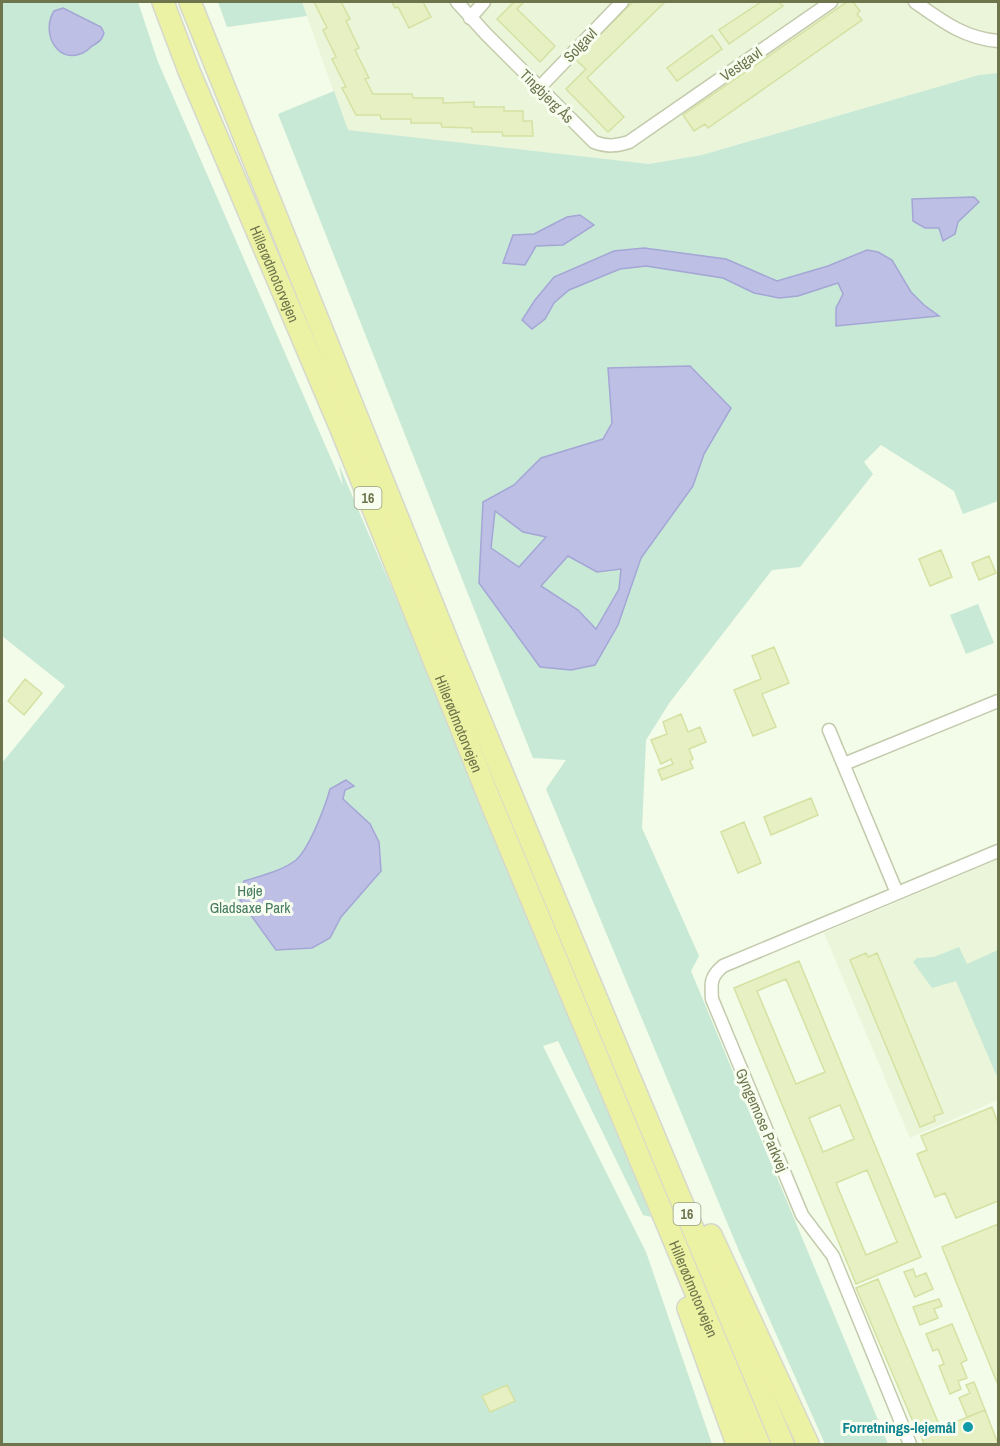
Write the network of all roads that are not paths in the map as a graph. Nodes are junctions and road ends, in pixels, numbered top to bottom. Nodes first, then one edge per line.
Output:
1 (163, 2) edge
2 (190, 2) edge
3 (457, 2) edge
4 (484, 2) edge
5 (622, 2) edge
6 (831, 2) edge
7 (915, 2) edge
8 (470, 18) junction
9 (999, 41) edge
10 (538, 88) junction
11 (652, 126) joint
12 (999, 701) edge
13 (830, 730) dead end
14 (844, 764) junction
15 (999, 850) edge
16 (897, 893) junction
17 (591, 984) junction
18 (638, 1153) junction
19 (737, 1444) edge
20 (759, 1444) edge
21 (783, 1444) edge
22 (808, 1444) edge
23 (910, 1444) edge

1 - 18 highway, Hillerødmotorvejen / 16
2 - 17 highway, Hillerødmotorvejen / 16
3 - 8 street, Tingbjerg Ås
4 - 8 street
5 - 10 street, Solgavl
6 - 11 street, Vestgavl
7 - 9 street
8 - 10 street, Tingbjerg Ås
10 - 11 street, Tingbjerg Ås
12 - 14 street
13 - 14 street
14 - 16 street
15 - 16 street, Gyngemose Parkvej
16 - 23 street, Gyngemose Parkvej
17 - 21 highway, Hillerødmotorvejen / 16
17 - 22 highway
18 - 19 highway
18 - 20 highway, Hillerødmotorvejen / 16

